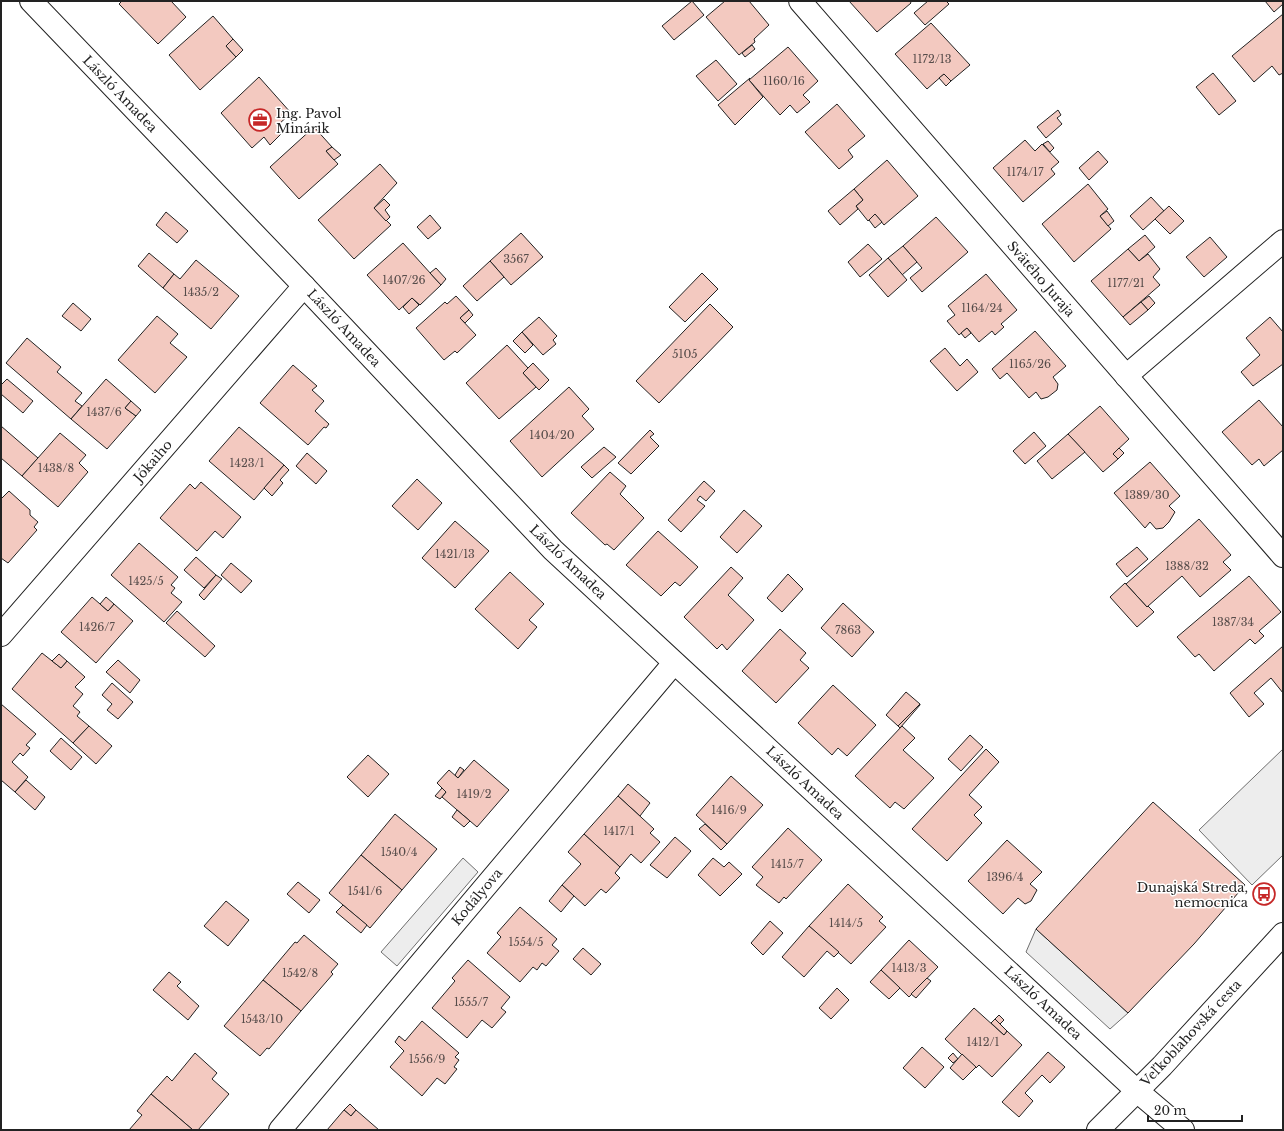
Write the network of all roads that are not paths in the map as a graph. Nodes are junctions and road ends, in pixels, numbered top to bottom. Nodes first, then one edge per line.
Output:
1 (31, 1) edge
2 (800, 1) edge
3 (1283, 241) edge
4 (304, 286) junction
5 (1126, 376) junction
6 (1283, 556) edge
7 (1, 635) edge
8 (674, 663) junction
9 (1283, 934) edge
10 (1137, 1090) junction
11 (280, 1130) edge
12 (1098, 1130) edge
13 (1183, 1130) edge

1 - 4 street, László Amadea
2 - 5 street, Svätého Juraja
3 - 5 street
4 - 7 street, Jókaiho
4 - 8 street, László Amadea
5 - 6 street, Svätého Juraja
8 - 10 street, László Amadea
8 - 11 street, Kodályova
9 - 10 street, Veľkoblahovská cesta
10 - 12 street, Veľkoblahovská cesta
10 - 13 street, László Amadea

